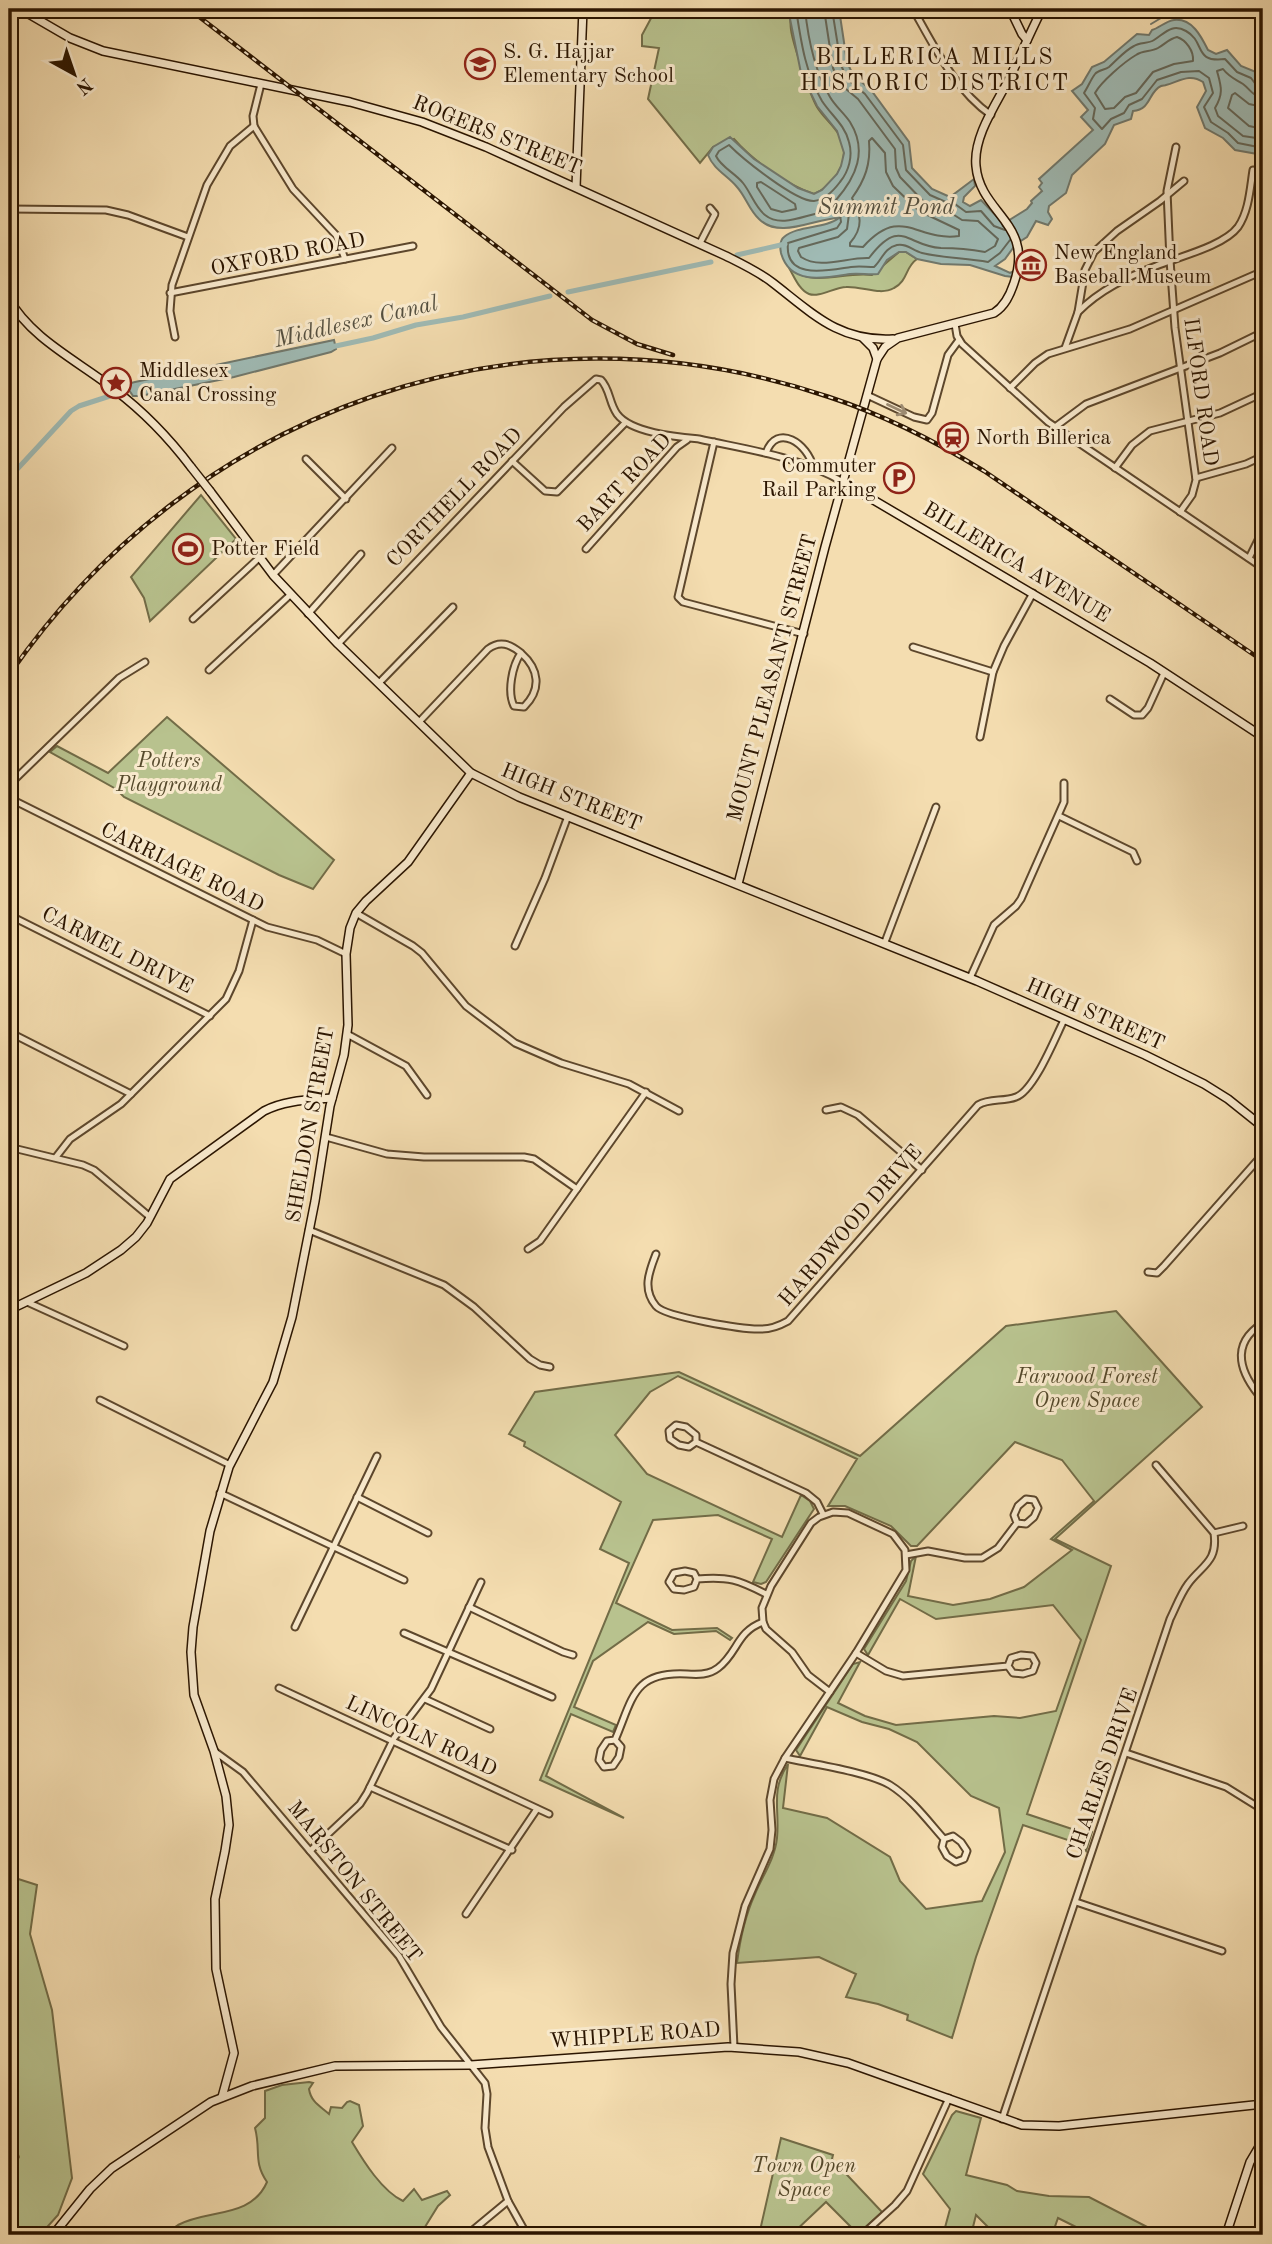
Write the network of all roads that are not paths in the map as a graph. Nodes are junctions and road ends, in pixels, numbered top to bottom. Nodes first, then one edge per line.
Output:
1 (20, 9) edge
2 (583, 9) edge
3 (913, 9) edge
4 (1010, 9) edge
5 (1042, 9) edge
6 (1027, 40) junction
7 (261, 84) junction
8 (991, 115) junction
9 (254, 126) junction
10 (1176, 147) dead end
11 (1253, 170) dead end
12 (1184, 181) dead end
13 (576, 187) junction
14 (1167, 195) junction
15 (710, 208) dead end
16 (9, 209) edge
17 (188, 237) junction
18 (700, 243) junction
19 (413, 246) dead end
20 (345, 259) junction
21 (1170, 260) junction
22 (1263, 271) edge
23 (170, 293) junction
24 (9, 299) edge
25 (1174, 310) junction
26 (1078, 312) junction
27 (955, 324) junction
28 (1263, 332) edge
29 (859, 336) junction
30 (175, 337) dead end
31 (898, 338) junction
32 (959, 340) junction
33 (1065, 348) junction
34 (877, 359) junction
35 (1181, 368) junction
36 (1010, 388) junction
37 (1263, 393) edge
38 (867, 395) junction
39 (1188, 421) junction
40 (625, 423) junction
41 (1055, 427) junction
42 (687, 440) junction
43 (714, 442) junction
44 (392, 447) dead end
45 (766, 453) junction
46 (1263, 456) edge
47 (306, 459) dead end
48 (512, 461) junction
49 (813, 467) junction
50 (1115, 468) junction
51 (1196, 478) junction
52 (843, 482) junction
53 (346, 499) junction
54 (1180, 512) junction
55 (1263, 530) edge
56 (586, 549) dead end
57 (361, 554) dead end
58 (259, 558) junction
59 (1249, 558) junction
60 (1263, 568) edge
61 (273, 575) junction
62 (1033, 593) junction
63 (290, 595) junction
64 (453, 607) dead end
65 (308, 614) junction
66 (193, 619) dead end
67 (804, 634) junction
68 (338, 644) junction
69 (913, 647) dead end
70 (521, 653) junction
71 (145, 662) dead end
72 (209, 670) dead end
73 (993, 671) junction
74 (1164, 673) junction
75 (379, 683) junction
76 (1110, 699) dead end
77 (419, 722) junction
78 (980, 737) dead end
79 (1263, 737) edge
80 (471, 773) junction
81 (1064, 783) dead end
82 (9, 785) edge
83 (9, 798) edge
84 (936, 807) dead end
85 (568, 816) junction
86 (1059, 816) junction
87 (1137, 861) dead end
88 (738, 884) junction
89 (356, 914) junction
90 (9, 915) edge
91 (253, 920) junction
92 (885, 942) junction
93 (515, 946) dead end
94 (346, 954) junction
95 (970, 978) junction
96 (210, 1016) junction
97 (1064, 1020) junction
98 (9, 1032) edge
99 (347, 1034) junction
100 (646, 1092) junction
101 (131, 1094) junction
102 (427, 1095) dead end
103 (332, 1098) junction
104 (826, 1110) dead end
105 (678, 1111) dead end
106 (1263, 1127) edge
107 (326, 1137) junction
108 (9, 1147) edge
109 (1263, 1154) edge
110 (55, 1157) junction
111 (922, 1170) junction
112 (577, 1189) junction
113 (150, 1217) junction
114 (309, 1230) junction
115 (528, 1249) dead end
116 (656, 1254) dead end
117 (1148, 1272) dead end
118 (27, 1302) junction
119 (9, 1310) edge
120 (1263, 1323) edge
121 (124, 1346) dead end
122 (550, 1367) dead end
123 (100, 1400) dead end
124 (1263, 1400) edge
125 (696, 1442) junction
126 (377, 1456) dead end
127 (230, 1465) junction
128 (1156, 1465) dead end
129 (220, 1493) junction
130 (357, 1497) junction
131 (824, 1514) junction
132 (1017, 1523) junction
133 (1243, 1525) dead end
134 (428, 1533) dead end
135 (1214, 1533) junction
136 (334, 1546) junction
137 (906, 1555) junction
138 (697, 1579) junction
139 (404, 1580) dead end
140 (481, 1582) dead end
141 (766, 1594) junction
142 (469, 1607) junction
143 (763, 1622) junction
144 (295, 1627) dead end
145 (404, 1633) dead end
146 (448, 1653) junction
147 (856, 1653) junction
148 (573, 1655) dead end
149 (1008, 1666) junction
150 (279, 1688) dead end
151 (830, 1692) junction
152 (552, 1697) dead end
153 (425, 1699) junction
154 (490, 1729) dead end
155 (615, 1740) junction
156 (393, 1741) junction
157 (214, 1751) junction
158 (1126, 1753) junction
159 (785, 1758) junction
160 (370, 1787) junction
161 (537, 1809) junction
162 (1263, 1810) edge
163 (549, 1814) dead end
164 (944, 1839) junction
165 (512, 1850) junction
166 (310, 1851) junction
167 (1076, 1902) junction
168 (466, 1914) dead end
169 (1223, 1951) dead end
170 (734, 2047) junction
171 (471, 2064) junction
172 (222, 2097) junction
173 (949, 2098) junction
174 (1263, 2104) edge
175 (1002, 2119) junction
176 (1263, 2140) edge
177 (509, 2201) junction
178 (53, 2235) edge
179 (467, 2235) edge
180 (527, 2235) edge
181 (862, 2235) edge
182 (1226, 2235) edge

1 - 7 main road, ROGERS STREET
2 - 13 main road
3 - 8 street
4 - 6 main road
5 - 6 main road
6 - 8 main road
7 - 9 street
7 - 13 main road, ROGERS STREET
8 - 27 main road, ROGERS STREET
9 - 17 street
9 - 20 street
10 - 14 street, ILFORD ROAD
11 - 21 street
12 - 14 street
13 - 18 main road, ROGERS STREET
14 - 21 street, ILFORD ROAD
14 - 26 street
15 - 18 street
16 - 17 street
17 - 23 street
18 - 29 main road, ROGERS STREET
19 - 20 street, OXFORD ROAD
20 - 23 street, OXFORD ROAD
21 - 25 street, ILFORD ROAD
21 - 26 street
22 - 25 street
23 - 30 street
24 - 58 main road, HIGH STREET, bridge
25 - 33 street
25 - 35 street, ILFORD ROAD
26 - 33 street
27 - 31 main road, ROGERS STREET
27 - 32 street
28 - 35 street
29 - 31 main road, ROGERS STREET
29 - 34 main road
31 - 34 main road, MOUNT PLEASANT STREET
32 - 36 street
38 -> 32 street
33 - 36 street
34 - 38 main road, MOUNT PLEASANT STREET
35 - 39 street, ILFORD ROAD
35 - 41 street
36 - 41 street
37 - 39 street
38 - 52 main road, MOUNT PLEASANT STREET
39 - 50 street
39 - 51 street, ILFORD ROAD
40 - 42 street, BILLERICA AVENUE
40 - 48 street
40 - 48 street, CORTHELL ROAD
41 - 50 street
42 - 43 street, BILLERICA AVENUE
42 - 56 street, BART ROAD
43 - 45 street, BILLERICA AVENUE
43 - 67 street
44 - 53 street
45 - 49 street, BILLERICA AVENUE
45 - 49 street
46 - 51 street
47 - 53 street
48 - 68 street, CORTHELL ROAD
49 - 52 street, BILLERICA AVENUE
50 - 54 street
51 - 54 street, ILFORD ROAD
52 - 62 main road, BILLERICA AVENUE
52 - 67 main road, MOUNT PLEASANT STREET
53 - 61 street
54 - 59 street
55 - 59 street
57 - 65 street
58 - 61 main road, HIGH STREET
58 - 66 street
59 - 60 street
61 - 63 main road, HIGH STREET
62 - 73 street
62 - 74 main road, BILLERICA AVENUE
63 - 65 main road, HIGH STREET
63 - 72 street
64 - 75 street
65 - 68 main road, HIGH STREET
67 - 88 main road, MOUNT PLEASANT STREET
68 - 75 main road, HIGH STREET
69 - 73 street
70 - 70 street
70 - 77 street
71 - 82 street
73 - 78 street
74 - 76 street
74 - 79 main road, BILLERICA AVENUE
75 - 77 main road, HIGH STREET
77 - 80 main road, HIGH STREET
80 - 85 main road, HIGH STREET
80 - 89 main road, SHELDON STREET
81 - 86 street
83 - 91 street, CARRIAGE ROAD
84 - 92 street
85 - 88 main road, HIGH STREET
85 - 93 street
86 - 87 street
86 - 95 street
88 - 92 main road, HIGH STREET
89 - 94 main road, SHELDON STREET
89 - 100 street
90 - 96 street, CARMEL DRIVE
91 - 94 street, CARRIAGE ROAD
91 - 96 street
92 - 95 main road, HIGH STREET
94 - 99 main road, SHELDON STREET
95 - 97 main road, HIGH STREET
96 - 101 street
97 - 106 main road, HIGH STREET
97 - 111 street, HARDWOOD DRIVE
98 - 101 street
99 - 102 street
99 - 103 main road, SHELDON STREET
100 - 105 street
100 - 112 street
101 - 110 street
103 - 107 main road, SHELDON STREET
103 - 113 main road
104 - 111 street
107 - 112 street
107 - 114 main road, SHELDON STREET
108 - 110 street
109 - 117 street
110 - 113 street
111 - 116 street, HARDWOOD DRIVE
112 - 115 street
113 - 118 main road
114 - 122 street
114 - 127 main road, SHELDON STREET
118 - 119 main road
118 - 121 street
120 - 124 street
123 - 127 street
125 - 125 street
125 - 131 street
126 - 130 street
127 - 129 main road, SHELDON STREET
128 - 135 street
129 - 136 street
129 - 157 main road, SHELDON STREET
130 - 134 street
130 - 136 street
131 - 137 street
131 - 141 street
132 - 132 street
132 - 137 street
133 - 135 street
135 - 158 street, CHARLES DRIVE
136 - 139 street
136 - 144 street
137 - 147 street
138 - 138 street
138 - 141 street
140 - 142 street
141 - 143 street
142 - 146 street
142 - 148 street
143 - 151 street
143 - 155 street
145 - 146 street
146 - 152 street
146 - 153 street
147 - 149 street
147 - 151 street
149 - 149 street
150 - 156 street, LINCOLN ROAD
151 - 159 street
153 - 154 street
153 - 156 street
155 - 155 street
156 - 160 street
156 - 161 street, LINCOLN ROAD
157 - 166 street, MARSTON STREET
157 - 172 main road, SHELDON STREET
158 - 162 street
158 - 167 street, CHARLES DRIVE
159 - 164 street
159 - 170 street
160 - 165 street
160 - 166 street
161 - 163 street, LINCOLN ROAD
161 - 165 street
164 - 164 street
165 - 168 street
166 - 171 street, MARSTON STREET
167 - 169 street
167 - 175 street, CHARLES DRIVE
170 - 171 main road, WHIPPLE ROAD
170 - 173 main road, WHIPPLE ROAD
171 - 172 main road, WHIPPLE ROAD
171 - 177 street, MARSTON STREET
172 - 178 main road, WHIPPLE ROAD
173 - 175 main road, WHIPPLE ROAD
173 - 181 street
174 - 175 main road, WHIPPLE ROAD
176 - 182 main road
177 - 179 street
177 - 180 street, MARSTON STREET

